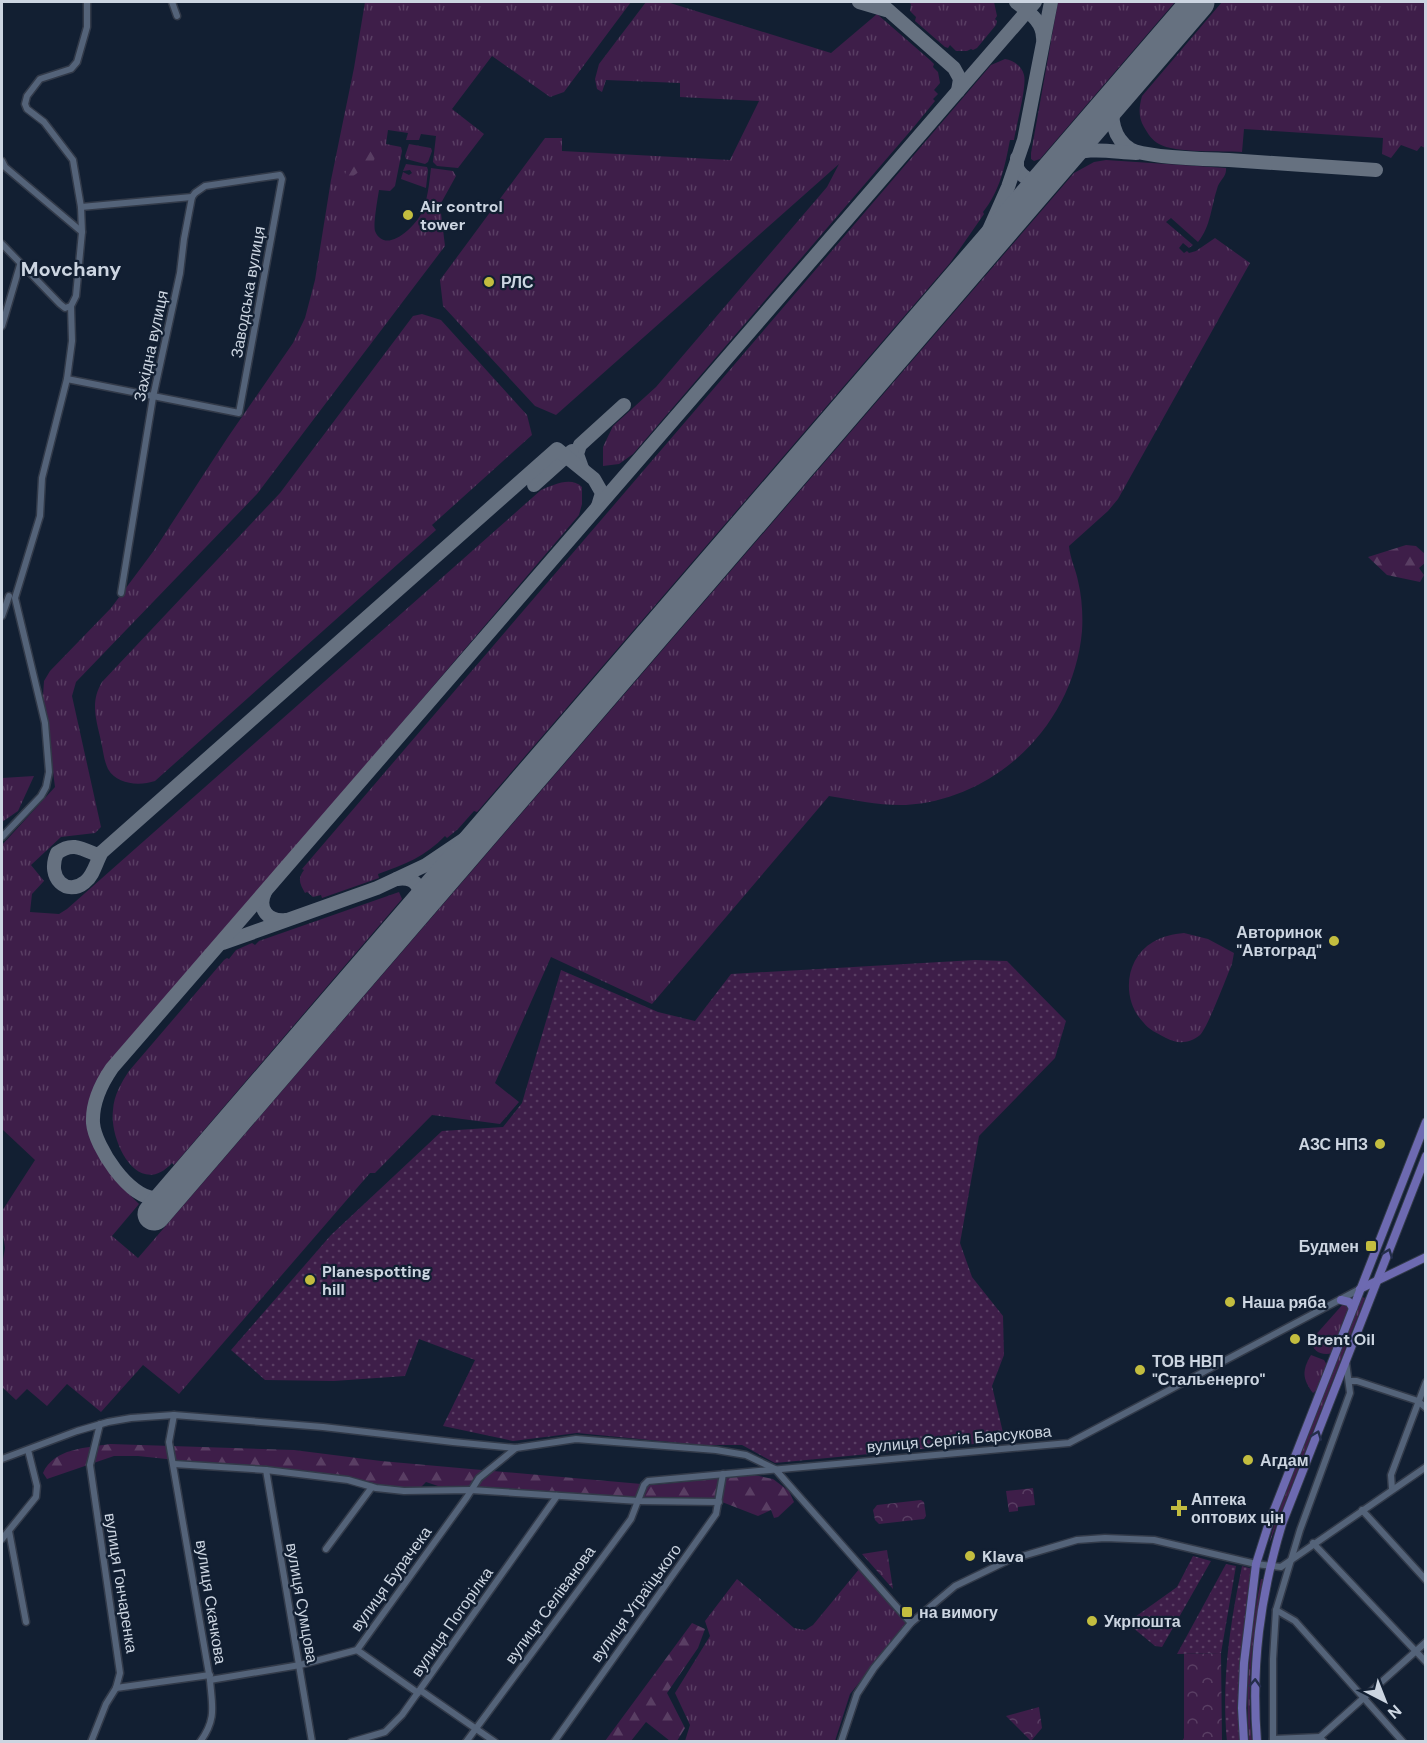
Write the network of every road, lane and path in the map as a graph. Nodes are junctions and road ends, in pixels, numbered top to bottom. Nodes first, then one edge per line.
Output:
1 (87, 2) edge
2 (172, 2) edge
3 (177, 16) dead end
4 (2, 161) edge
5 (192, 197) junction
6 (81, 207) junction
7 (82, 232) junction
8 (2, 244) edge
9 (20, 265) junction
10 (71, 306) junction
11 (2, 326) edge
12 (67, 379) junction
13 (153, 397) junction
14 (121, 592) dead end
15 (2, 593) edge
16 (12, 597) junction
17 (2, 616) edge
18 (2, 837) edge
19 (1425, 1122) edge
20 (1425, 1156) edge
21 (1402, 1182) junction
22 (1413, 1187) junction
23 (1425, 1257) edge
24 (1378, 1279) junction
25 (1360, 1289) junction
26 (1341, 1300) junction
27 (1353, 1308) junction
28 (1346, 1361) junction
29 (1349, 1381) junction
30 (1425, 1382) edge
31 (1418, 1401) junction
32 (1425, 1408) edge
33 (174, 1415) junction
34 (100, 1424) junction
35 (516, 1448) junction
36 (28, 1450) junction
37 (2, 1458) edge
38 (174, 1464) junction
39 (1425, 1467) edge
40 (776, 1469) junction
41 (266, 1470) junction
42 (723, 1474) junction
43 (648, 1481) joint
44 (372, 1487) junction
45 (1392, 1489) junction
46 (471, 1490) junction
47 (557, 1496) junction
48 (639, 1501) junction
49 (718, 1502) junction
50 (1362, 1510) junction
51 (9, 1531) junction
52 (2, 1539) edge
53 (1313, 1543) junction
54 (326, 1549) dead end
55 (1289, 1563) junction
56 (1256, 1564) junction
57 (1269, 1566) junction
58 (1425, 1580) edge
59 (1276, 1610) junction
60 (26, 1622) dead end
61 (911, 1623) junction
62 (1425, 1641) edge
63 (357, 1650) junction
64 (1416, 1650) junction
65 (1425, 1662) edge
66 (300, 1665) junction
67 (210, 1678) junction
68 (116, 1688) junction
69 (419, 1691) junction
70 (1364, 1697) junction
71 (477, 1728) junction
72 (1322, 1739) edge
73 (1273, 1740) edge
74 (91, 1742) edge
75 (200, 1742) edge
76 (312, 1742) edge
77 (351, 1742) edge
78 (466, 1742) edge
79 (495, 1742) edge
80 (554, 1742) edge
81 (841, 1742) edge
82 (1244, 1742) edge
83 (1257, 1742) edge
84 (1403, 1742) edge

1 - 6 street
2 - 3 street
4 - 7 street
5 - 6 street
5 - 13 street, Західна вулиця
5 - 13 street, Заводська вулиця
6 - 7 street
7 - 10 street
8 - 9 street
9 - 10 street
9 - 11 street
10 - 12 street
12 - 13 street
12 - 16 street
13 - 14 street, Західна вулиця
15 - 16 street
16 - 17 street
16 - 18 street
19 - 21 main road
20 - 22 main road
21 - 22 main road
21 - 25 main road
24 -> 22 main road
23 - 24 main road
24 - 25 main road
24 - 28 main road
25 - 26 street, вулиця Сергія Барсукова
25 - 27 main road
26 - 27 main road
26 - 40 street, вулиця Сергія Барсукова
27 - 56 main road
28 - 29 street
57 -> 28 main road
29 - 31 street
29 - 55 street
30 - 31 street
31 - 32 street
31 - 45 street
33 - 34 street
33 - 35 street
33 - 38 street, вулиця Скачкова
34 - 36 street
34 - 68 street, вулиця Гончаренка
35 - 40 street
35 - 46 street, вулиця Бурачека
36 - 37 street
36 - 51 street
38 - 41 street
38 - 67 street, вулиця Скачкова
39 - 45 street
40 - 42 street, вулиця Сергія Барсукова
40 - 61 street
41 - 44 street
41 - 66 street, вулиця Сумцова
42 - 43 street, вулиця Сергія Барсукова
42 - 49 street, вулиця Уграїцького
43 - 48 street, вулиця Селіванова
44 - 46 street
44 - 54 street
45 - 50 street
46 - 47 street
46 - 63 street, вулиця Бурачека
47 - 48 street
47 - 69 street, вулиця Погорілка
48 - 49 street
48 - 71 street, вулиця Селіванова
49 - 80 street, вулиця Уграїцького
50 - 53 street
50 - 58 street
51 - 52 street
51 - 60 street
53 - 55 street
53 - 64 street
55 - 57 street
55 - 59 street
56 - 57 street
56 - 61 street
56 - 82 main road
83 -> 57 main road
59 - 70 street
59 - 73 street
61 - 81 street
62 - 64 street
63 - 66 street, вулиця Бурачека
63 - 69 street
64 - 65 street
64 - 70 street
66 - 67 street, вулиця Бурачека
66 - 76 street, вулиця Сумцова
67 - 68 street, вулиця Бурачека
67 - 75 street, вулиця Скачкова
68 - 74 street, вулиця Гончаренка
69 - 71 street
69 - 77 street, вулиця Погорілка
70 - 72 street
70 - 84 street
71 - 78 street, вулиця Селіванова
71 - 79 street
72 - 73 street

